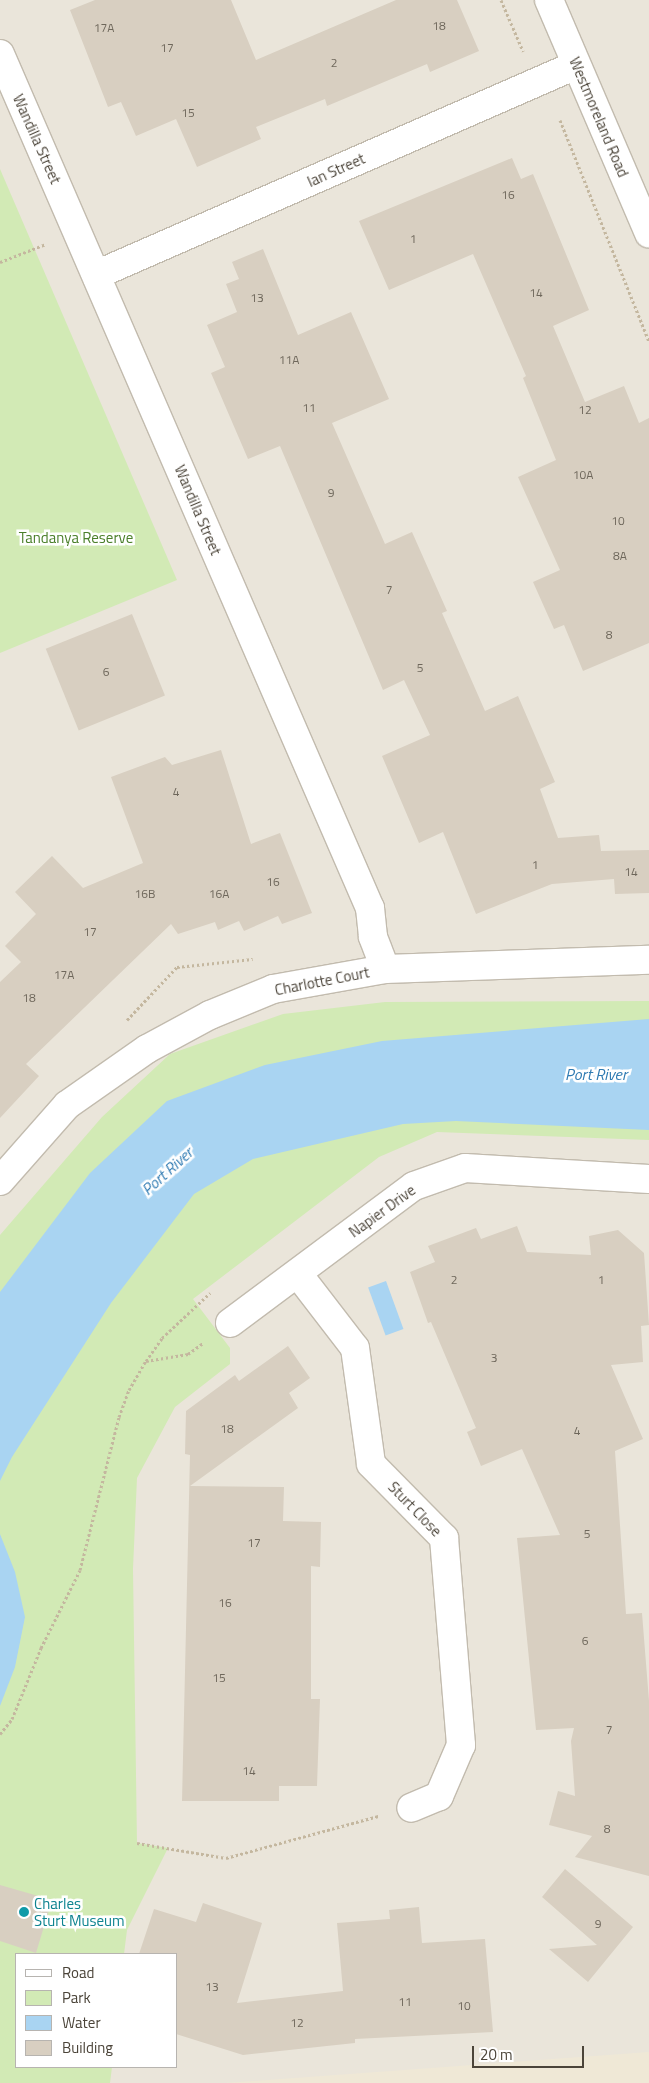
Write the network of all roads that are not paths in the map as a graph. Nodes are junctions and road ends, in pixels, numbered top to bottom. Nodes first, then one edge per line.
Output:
1 (548, 0) edge
2 (0, 54) edge
3 (576, 65) junction
4 (649, 234) edge
5 (96, 275) junction
6 (649, 960) edge
7 (385, 969) junction
8 (649, 1179) edge
9 (0, 1181) edge
10 (298, 1274) junction
11 (230, 1323) road end
12 (411, 1808) road end

1 - 3 street, Westmoreland Road
2 - 5 street, Wandilla Street
3 - 4 street, Westmoreland Road
3 - 5 street, Ian Street
5 - 7 street, Wandilla Street
6 - 7 street, Charlotte Court
7 - 9 street, Charlotte Court
8 - 10 street, Napier Drive
10 - 11 street, Napier Drive
10 - 12 street, Sturt Close

